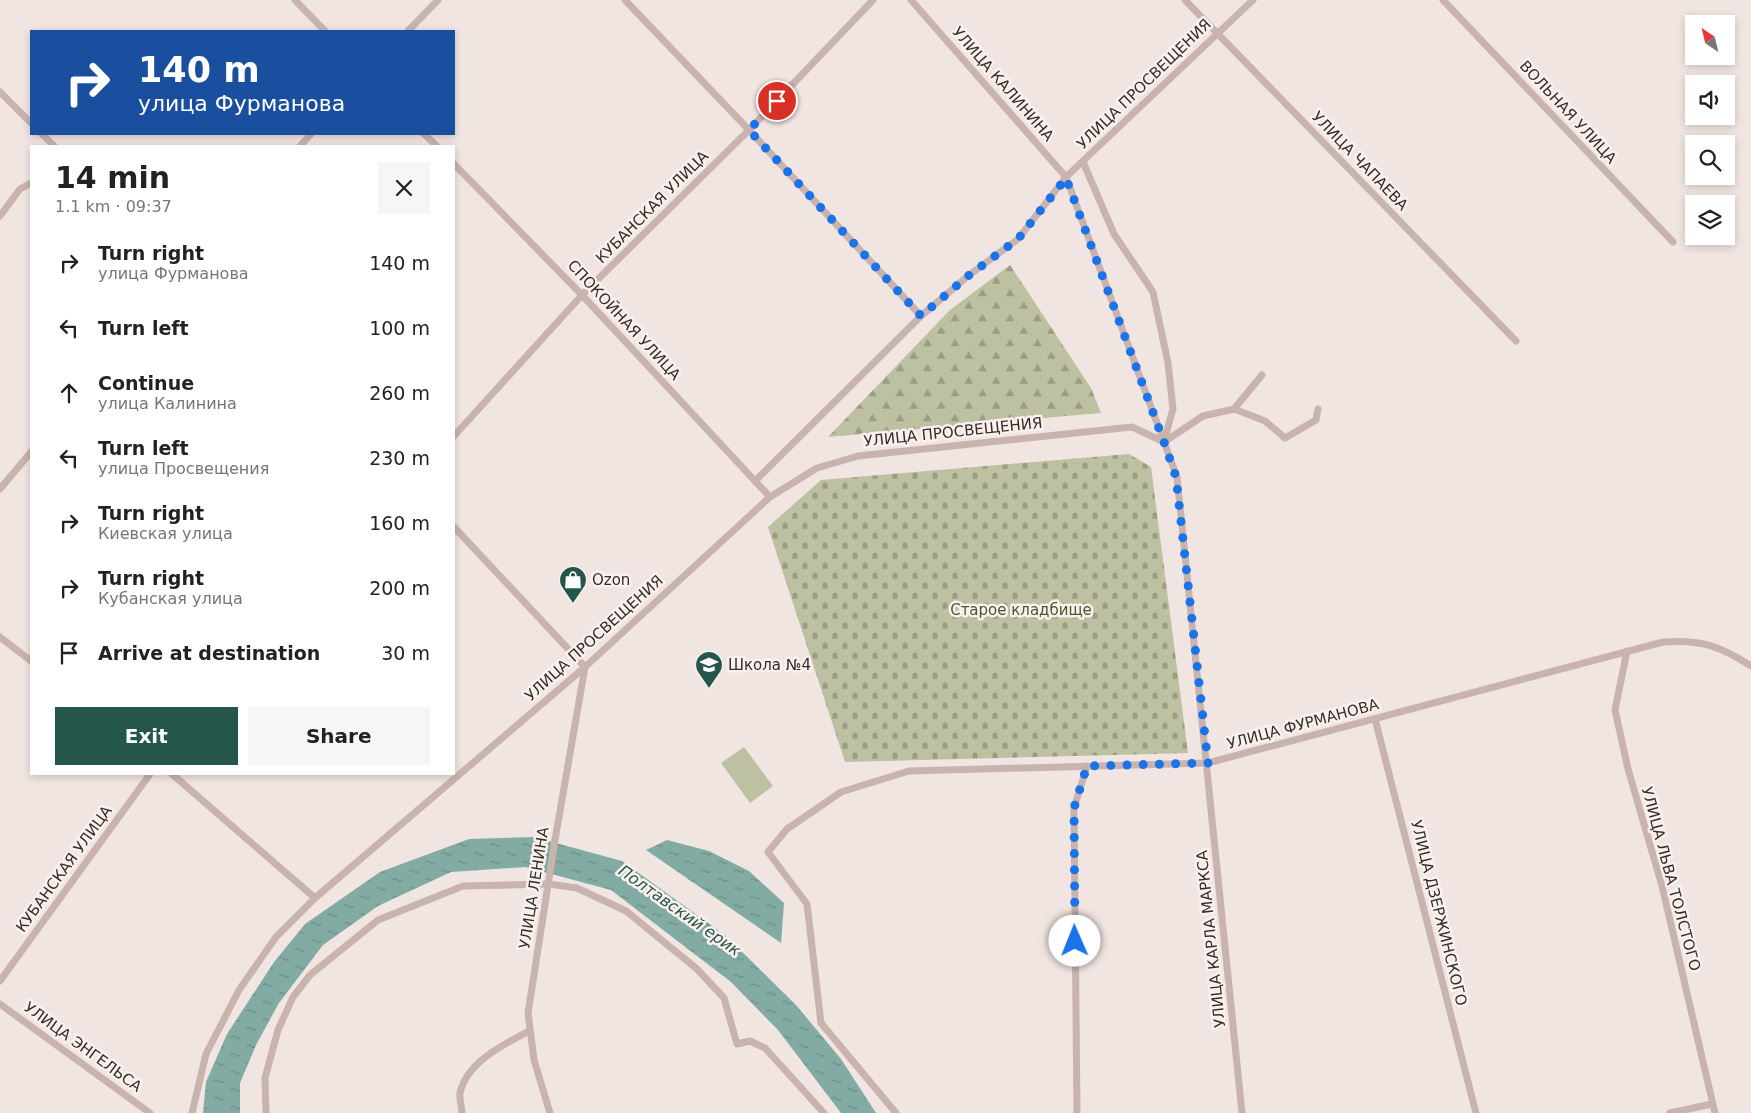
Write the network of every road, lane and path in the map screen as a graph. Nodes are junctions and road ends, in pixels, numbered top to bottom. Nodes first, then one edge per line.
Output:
1 (295, 0) edge
2 (438, 0) edge
3 (624, 0) edge
4 (873, 0) edge
5 (911, 0) edge
6 (1185, 0) edge
7 (1253, 0) edge
8 (1443, 0) edge
9 (324, 30) edge
10 (409, 30) edge
11 (1218, 34) junction
12 (0, 92) edge
13 (30, 122) edge
14 (749, 130) junction
15 (43, 135) edge
16 (311, 135) edge
17 (425, 135) edge
18 (53, 145) edge
19 (301, 145) edge
20 (436, 145) edge
21 (1083, 162) junction
22 (455, 165) edge
23 (1066, 178) junction
24 (30, 183) edge
25 (0, 216) edge
26 (1673, 242) dead end
27 (582, 294) junction
28 (921, 316) junction
29 (1516, 341) dead end
30 (1262, 375) dead end
31 (1234, 409) junction
32 (1318, 409) dead end
33 (455, 435) edge
34 (1164, 442) junction
35 (30, 453) edge
36 (755, 481) junction
37 (0, 489) edge
38 (770, 497) junction
39 (455, 528) edge
40 (0, 637) edge
41 (1627, 651) junction
42 (30, 660) edge
43 (1750, 665) edge
44 (586, 667) junction
45 (1751, 674) edge
46 (1376, 719) junction
47 (1208, 763) junction
48 (1087, 766) junction
49 (149, 775) edge
50 (173, 775) edge
51 (549, 884) junction
52 (315, 898) junction
53 (0, 981) edge
54 (0, 1004) edge
55 (529, 1031) junction
56 (1712, 1104) junction
57 (150, 1113) edge
58 (192, 1113) edge
59 (266, 1113) edge
60 (462, 1113) edge
61 (550, 1113) edge
62 (824, 1113) edge
63 (896, 1113) edge
64 (1076, 1113) edge
65 (1242, 1113) edge
66 (1476, 1113) edge
67 (1670, 1113) edge
68 (1715, 1113) edge

1 - 9 street
2 - 10 street
3 - 14 street
4 - 14 street, КУБАНСКАЯ УЛИЦА
5 - 23 street, УЛИЦА КАЛИНИНА
6 - 11 street, УЛИЦА ЧАПАЕВА
7 - 11 street, УЛИЦА ПРОСВЕЩЕНИЯ
8 - 26 street, ВОЛЬНАЯ УЛИЦА
11 - 21 street, УЛИЦА ПРОСВЕЩЕНИЯ
11 - 29 street, УЛИЦА ЧАПАЕВА
12 - 13 street
14 - 27 street, КУБАНСКАЯ УЛИЦА
14 - 28 street
15 - 18 street
16 - 19 street
17 - 20 street
21 - 23 street, УЛИЦА ПРОСВЕЩЕНИЯ
21 - 34 street
22 - 27 street, СПОКОЙНАЯ УЛИЦА
23 - 28 street, УЛИЦА ПРОСВЕЩЕНИЯ
23 - 34 street, УЛИЦА КАЛИНИНА
24 - 25 street
27 - 33 street, КУБАНСКАЯ УЛИЦА
27 - 36 street, СПОКОЙНАЯ УЛИЦА
28 - 36 street, УЛИЦА ПРОСВЕЩЕНИЯ
30 - 31 street
31 - 32 street
31 - 34 street
34 - 38 street, УЛИЦА ПРОСВЕЩЕНИЯ
34 - 47 street, УЛИЦА КАРЛА МАРКСА
35 - 37 street
36 - 38 street, СПОКОЙНАЯ УЛИЦА
38 - 44 street, УЛИЦА ПРОСВЕЩЕНИЯ
39 - 44 street
40 - 42 street
41 - 43 street, УЛИЦА ФУРМАНОВА
41 - 46 street, УЛИЦА ФУРМАНОВА
41 - 56 street, УЛИЦА ЛЬВА ТОЛСТОГО
43 - 45 street
44 - 51 street, УЛИЦА ЛЕНИНА
44 - 52 street, УЛИЦА ПРОСВЕЩЕНИЯ
46 - 47 street, УЛИЦА ФУРМАНОВА
46 - 66 street, УЛИЦА ДЗЕРЖИНСКОГО
47 - 48 street, УЛИЦА ФУРМАНОВА
47 - 65 street, УЛИЦА КАРЛА МАРКСА
48 - 63 street, УЛИЦА ФУРМАНОВА
48 - 64 street
49 - 53 street, КУБАНСКАЯ УЛИЦА
50 - 52 street
51 - 55 street, УЛИЦА ЛЕНИНА
51 - 59 street
51 - 62 street
52 - 58 street, УЛИЦА ПРОСВЕЩЕНИЯ
54 - 57 street, УЛИЦА ЭНГЕЛЬСА
55 - 60 street
55 - 61 street, УЛИЦА ЛЕНИНА
56 - 67 street
56 - 68 street, УЛИЦА ЛЬВА ТОЛСТОГО

